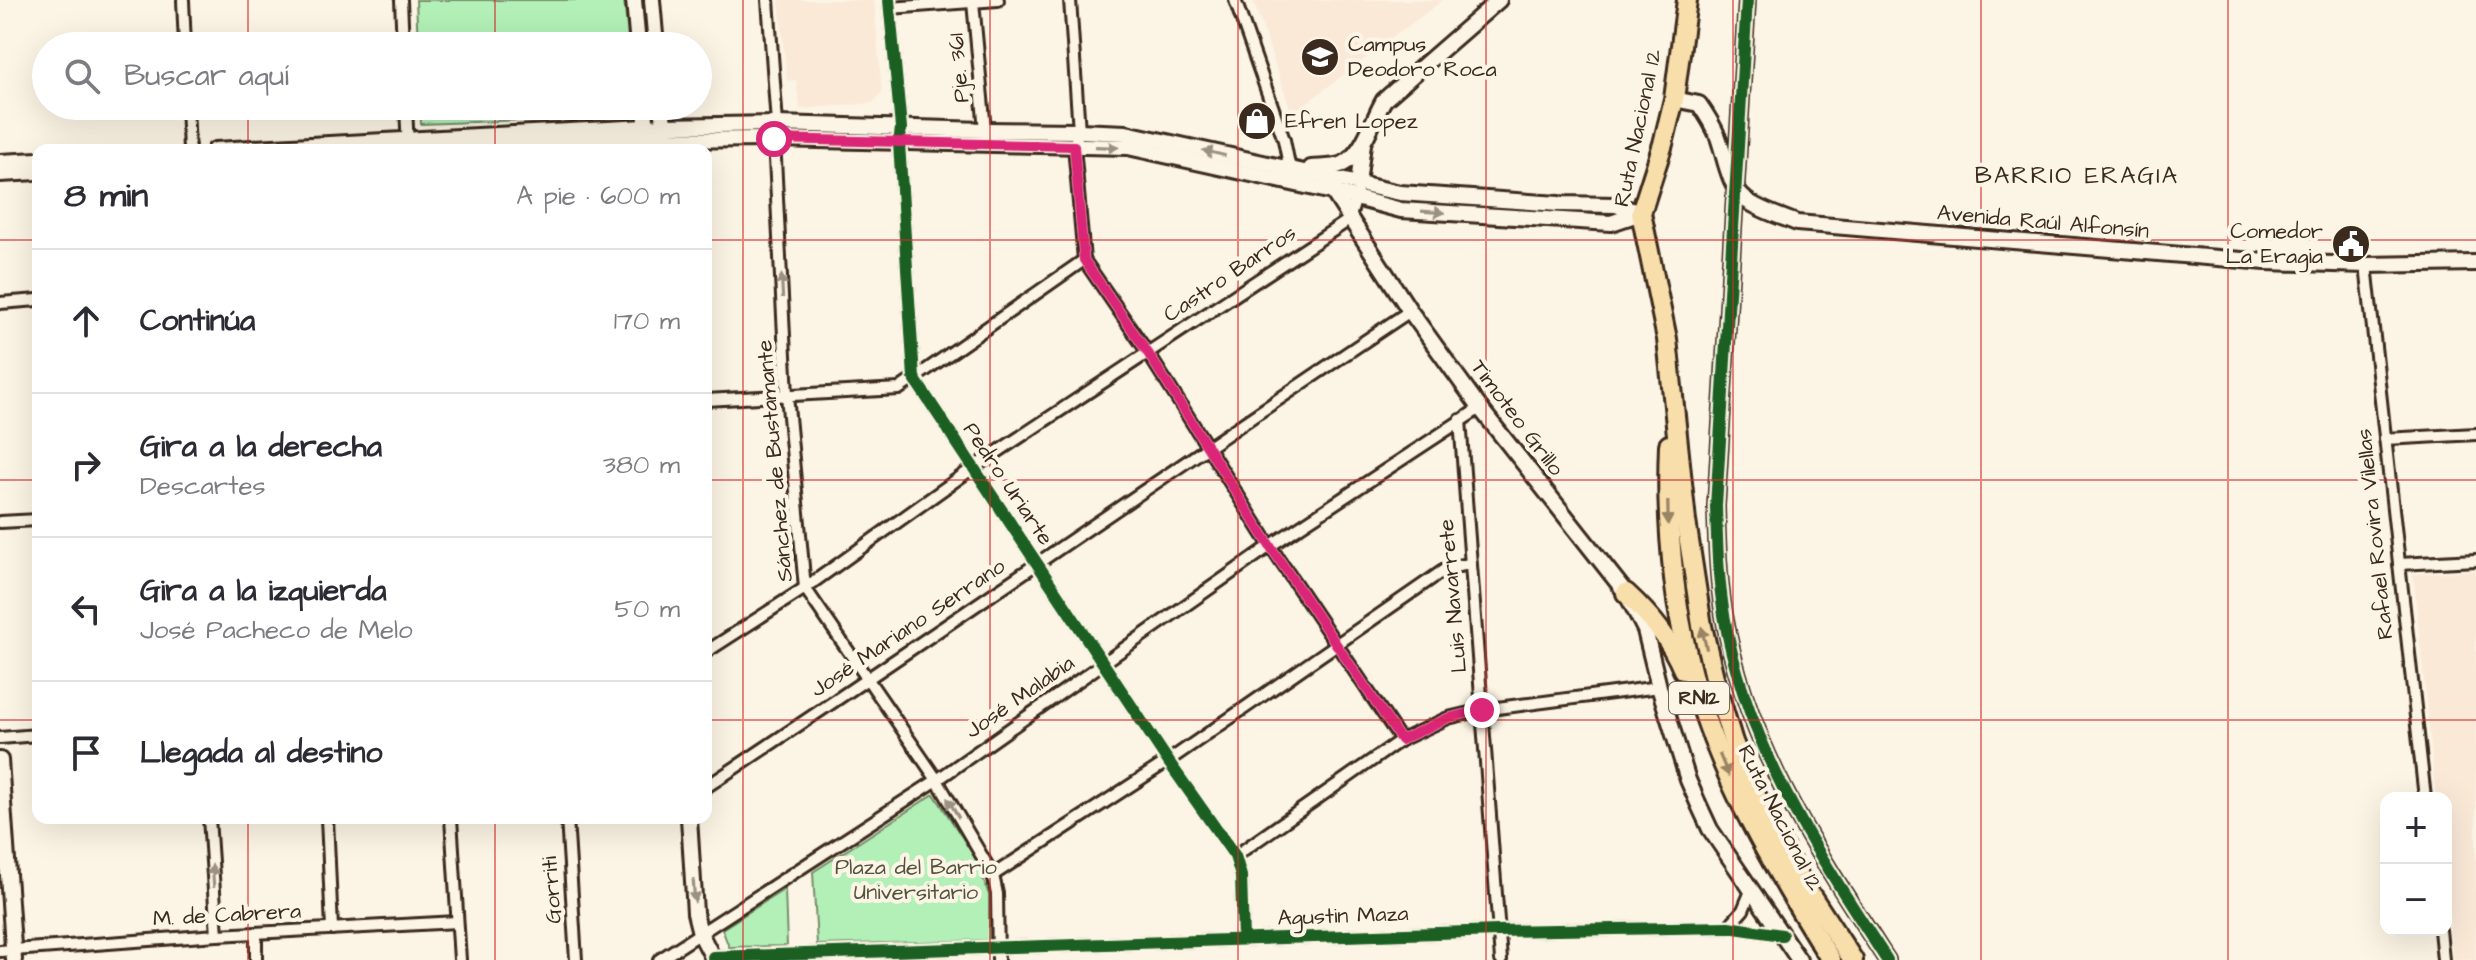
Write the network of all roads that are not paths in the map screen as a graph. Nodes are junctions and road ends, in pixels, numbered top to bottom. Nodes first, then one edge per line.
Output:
1 (183, 0) edge
2 (401, 0) edge
3 (634, 0) edge
4 (652, 0) edge
5 (768, 0) edge
6 (998, 0) edge
7 (1070, 0) edge
8 (1235, 0) edge
9 (1499, 0) edge
10 (1687, 0) edge
11 (1747, 0) edge
12 (973, 2) junction
13 (890, 4) edge
14 (184, 32) edge
15 (402, 32) edge
16 (637, 32) edge
17 (655, 32) edge
18 (1674, 99) junction
19 (188, 120) edge
20 (407, 120) edge
21 (664, 120) edge
22 (901, 128) junction
23 (985, 130) junction
24 (775, 131) junction
25 (1079, 131) junction
26 (665, 132) junction
27 (648, 139) edge
28 (530, 143) edge
29 (899, 143) junction
30 (1363, 143) junction
31 (189, 144) edge
32 (408, 144) edge
33 (1074, 146) junction
34 (32, 160) edge
35 (0, 162) edge
36 (1290, 170) junction
37 (32, 172) edge
38 (0, 174) edge
39 (1334, 186) junction
40 (1735, 187) junction
41 (1357, 192) junction
42 (1641, 213) junction
43 (1349, 220) junction
44 (1084, 260) junction
45 (2476, 263) edge
46 (2366, 265) junction
47 (32, 300) edge
48 (0, 303) edge
49 (1410, 311) junction
50 (1148, 353) junction
51 (914, 378) junction
52 (787, 395) junction
53 (712, 400) edge
54 (1673, 407) junction
55 (1480, 408) junction
56 (1460, 420) junction
57 (2476, 434) edge
58 (2385, 439) junction
59 (1206, 447) junction
60 (973, 468) junction
61 (32, 520) edge
62 (0, 522) edge
63 (1270, 546) junction
64 (2476, 560) edge
65 (1038, 564) junction
66 (1470, 564) junction
67 (2399, 564) junction
68 (805, 588) junction
69 (1626, 593) junction
70 (1338, 645) junction
71 (712, 648) edge
72 (1104, 663) junction
73 (868, 680) junction
74 (1659, 687) junction
75 (1699, 697) junction
76 (1482, 710) junction
77 (32, 735) edge
78 (0, 738) edge
79 (1401, 740) junction
80 (0, 760) edge
81 (1168, 761) junction
82 (937, 780) junction
83 (712, 783) edge
84 (2424, 792) edge
85 (209, 824) edge
86 (327, 824) edge
87 (451, 824) edge
88 (567, 824) edge
89 (689, 824) edge
90 (1235, 856) junction
91 (993, 875) junction
92 (1751, 891) junction
93 (457, 922) junction
94 (1728, 927) junction
95 (332, 929) junction
96 (1498, 931) junction
97 (700, 933) junction
98 (256, 934) junction
99 (217, 935) junction
100 (1782, 935) junction
101 (2441, 936) edge
102 (1243, 939) junction
103 (9, 953) edge
104 (998, 954) edge
105 (714, 959) edge
106 (256, 960) edge
107 (460, 960) edge
108 (576, 960) edge
109 (659, 960) edge
110 (1501, 960) edge
111 (1799, 960) edge
112 (1831, 960) edge
113 (1853, 960) edge
114 (1887, 960) edge
115 (2443, 960) edge

1 - 14 street
2 - 15 street
3 - 16 street
4 - 17 street
5 - 24 street, Sánchez de Bustamante
6 - 12 street
7 - 25 street
8 - 36 street
9 - 30 street
10 - 18 highway, Ruta Nacional 12 / RN12
11 - 40 street
12 - 13 street
12 - 23 street, Pje. 361
13 - 22 street, Pedro Uriarte
18 - 40 street
18 - 42 highway, Ruta Nacional 12 / RN12
19 - 31 street
20 - 32 street
21 - 26 street
22 - 23 street
22 - 24 street
22 - 29 street, Pedro Uriarte
23 - 25 street
24 - 26 street
24 - 29 street
52 -> 24 street, Sánchez de Bustamante
25 - 33 street
36 -> 25 street
26 - 27 street
27 - 28 street
28 - 32 street
29 - 33 street
29 - 51 street, Pedro Uriarte
30 - 36 street
30 - 41 street
33 -> 39 street
33 - 44 street
34 - 35 street
36 - 39 street
37 - 38 street
39 - 41 street
39 - 43 street, Timoteo Grillo
40 - 46 street, Avenida Raúl Alfonsín
40 - 114 street
41 - 42 street
41 - 43 street
42 - 54 highway, Ruta Nacional 12 / RN12
43 - 49 street, Timoteo Grillo
43 - 50 street, Castro Barros
44 - 50 street
44 - 51 street
45 - 46 street, Avenida Raúl Alfonsín
46 - 58 street, Rafael Rovira Vilellas
47 - 48 street
49 - 55 street, Timoteo Grillo
49 - 59 street, José Mariano Serrano
50 - 59 street
50 - 60 street, Castro Barros
51 - 52 street
51 - 60 street, Pedro Uriarte
52 - 53 street
52 - 68 street, Sánchez de Bustamante
54 -> 75 highway, Ruta Nacional 12 / RN12
113 -> 54 highway, Ruta Nacional 12 / RN12
55 - 56 street, José Malabia
55 - 69 street, Timoteo Grillo
56 - 63 street, José Malabia
56 - 66 street, Luis Navarrete
57 - 58 street
58 - 67 street, Rafael Rovira Vilellas
59 - 63 street
59 - 65 street, José Mariano Serrano
60 - 65 street, Pedro Uriarte
60 - 68 street, Castro Barros
61 - 62 street
63 - 70 street
63 - 72 street, José Malabia
64 - 67 street
65 - 72 street, Pedro Uriarte
65 - 73 street, José Mariano Serrano
66 - 70 street
66 - 76 street, Luis Navarrete
67 - 84 street, Rafael Rovira Vilellas
68 - 71 street, Castro Barros
68 - 73 street, Sánchez de Bustamante
69 - 74 street, Timoteo Grillo
69 - 75 highway
70 - 79 street
70 - 81 street
72 - 81 street, Pedro Uriarte
72 - 82 street, José Malabia
73 - 82 street, Sánchez de Bustamante
73 - 83 street, José Mariano Serrano
74 - 76 street
74 - 92 street, Timoteo Grillo
75 -> 112 highway, Ruta Nacional 12 / RN12
76 - 79 street
76 - 96 street, Luis Navarrete
77 - 78 street
79 - 90 street
80 - 103 street
81 - 90 street, Pedro Uriarte
81 - 91 street
91 -> 82 street, Sánchez de Bustamante
82 - 97 street, José Malabia
99 -> 85 street
86 - 95 street
87 - 93 street
88 - 108 street, Gorriti
89 -> 97 street
90 - 102 street, Pedro Uriarte
91 - 104 street, Sánchez de Bustamante
92 - 94 street
92 - 100 street, Timoteo Grillo
93 - 95 street, M. de Cabrera
93 - 107 street
94 - 96 street, Agustin Maza
94 - 100 street, Agustin Maza
95 - 98 street, M. de Cabrera
96 - 102 street, Agustin Maza
96 - 110 street, Luis Navarrete
97 - 105 street
97 - 109 street, José Malabia
98 - 99 street, M. de Cabrera
98 - 106 street
99 - 103 street, M. de Cabrera
100 - 111 street, Timoteo Grillo
101 - 115 street
102 - 104 street, Agustin Maza
104 - 105 street, Agustin Maza

